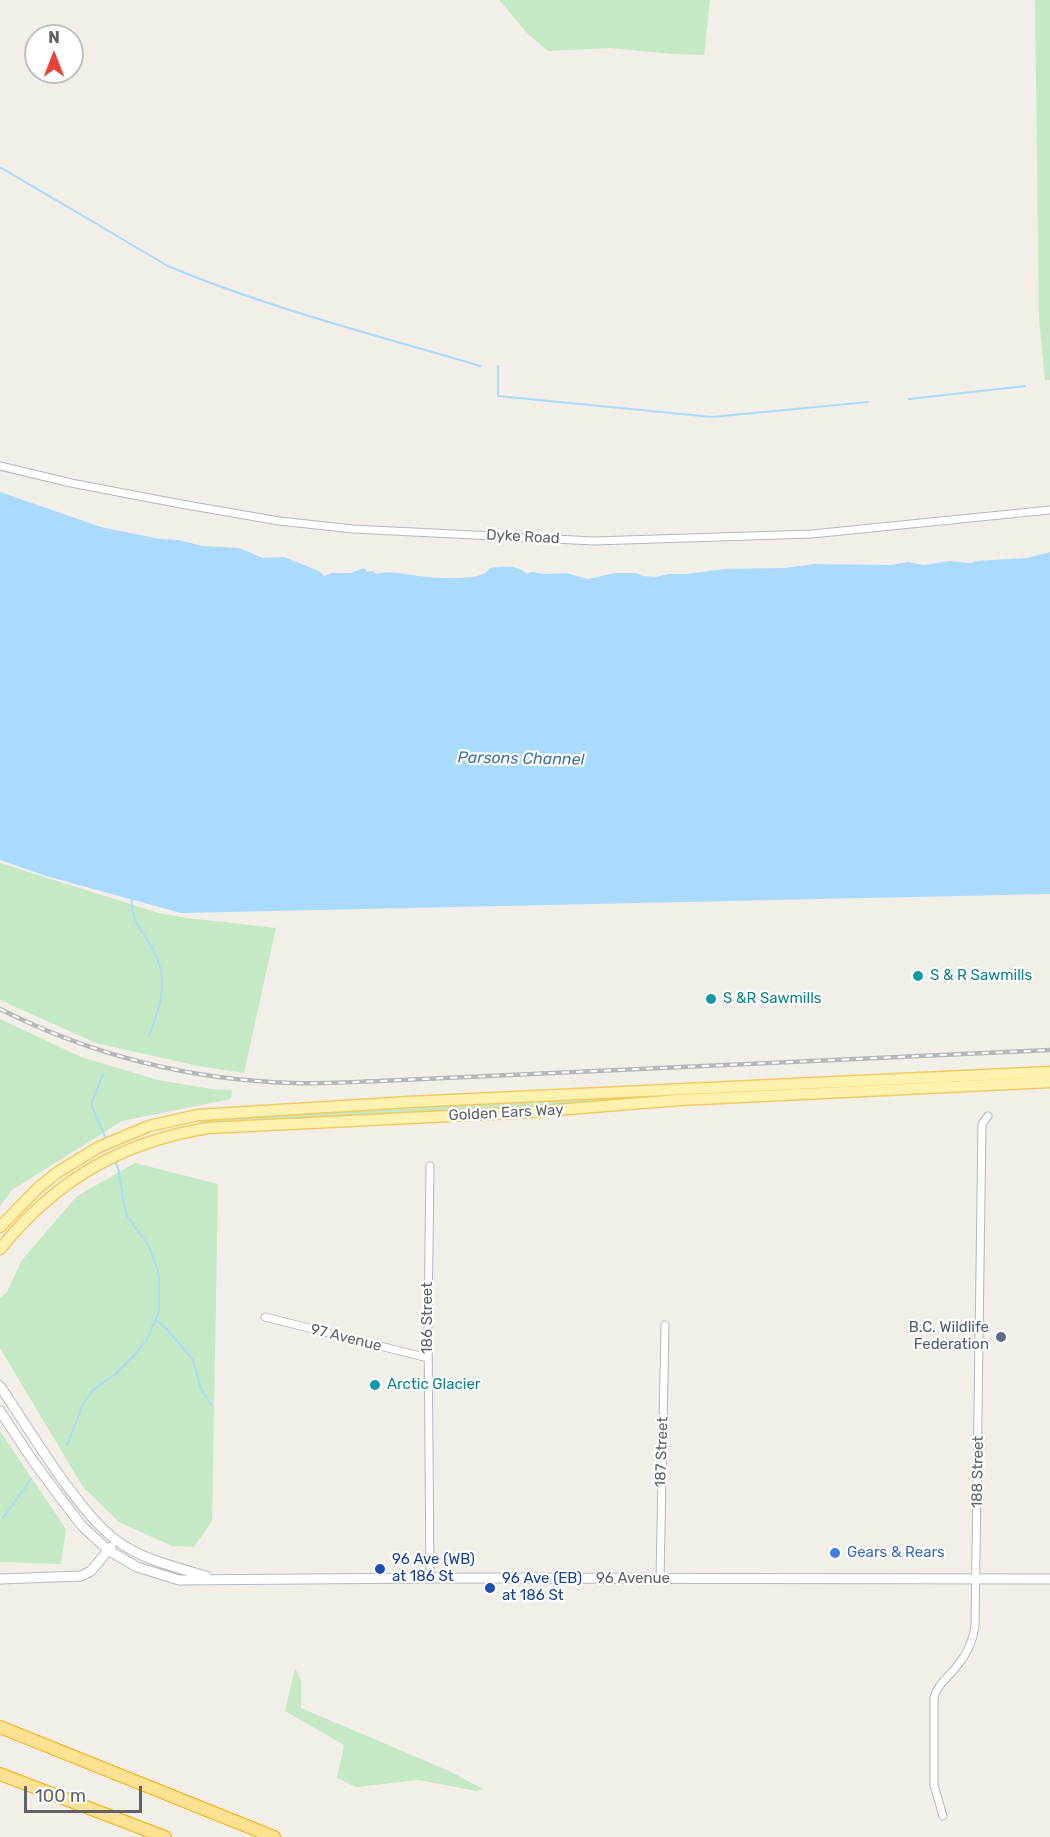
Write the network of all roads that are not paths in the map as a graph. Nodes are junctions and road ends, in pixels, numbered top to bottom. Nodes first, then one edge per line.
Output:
1 (0, 466) edge
2 (1050, 510) edge
3 (1050, 1072) edge
4 (1050, 1082) edge
5 (988, 1116) dead end
6 (430, 1166) dead end
7 (0, 1227) edge
8 (0, 1249) edge
9 (265, 1317) dead end
10 (665, 1325) dead end
11 (428, 1358) junction
12 (0, 1386) edge
13 (0, 1411) edge
14 (116, 1540) junction
15 (108, 1550) junction
16 (430, 1578) junction
17 (0, 1579) edge
18 (660, 1579) junction
19 (976, 1579) junction
20 (1050, 1579) edge
21 (217, 1580) junction
22 (0, 1727) edge
23 (0, 1774) edge
24 (943, 1816) dead end
25 (165, 1837) edge
26 (274, 1837) edge

1 - 2 street, Dyke Road
3 - 7 main road, Golden Ears Way
4 - 8 main road, Golden Ears Way
5 - 19 street, 188 Street
6 - 11 street, 186 Street
9 - 11 street, 97 Avenue
10 - 18 street, 187 Street
11 - 16 street, 186 Street
12 - 14 main road, 96 Avenue
13 - 15 main road, 96 Avenue
14 - 15 main road
14 - 21 main road, 96 Avenue
15 - 17 main road
15 - 21 main road, 96 Avenue
16 - 18 main road, 96 Avenue
16 - 21 main road, 96 Avenue
18 - 19 main road, 96 Avenue
19 - 20 main road, 96 Avenue
19 - 24 street, 188 Street
22 - 26 highway
23 - 25 highway

